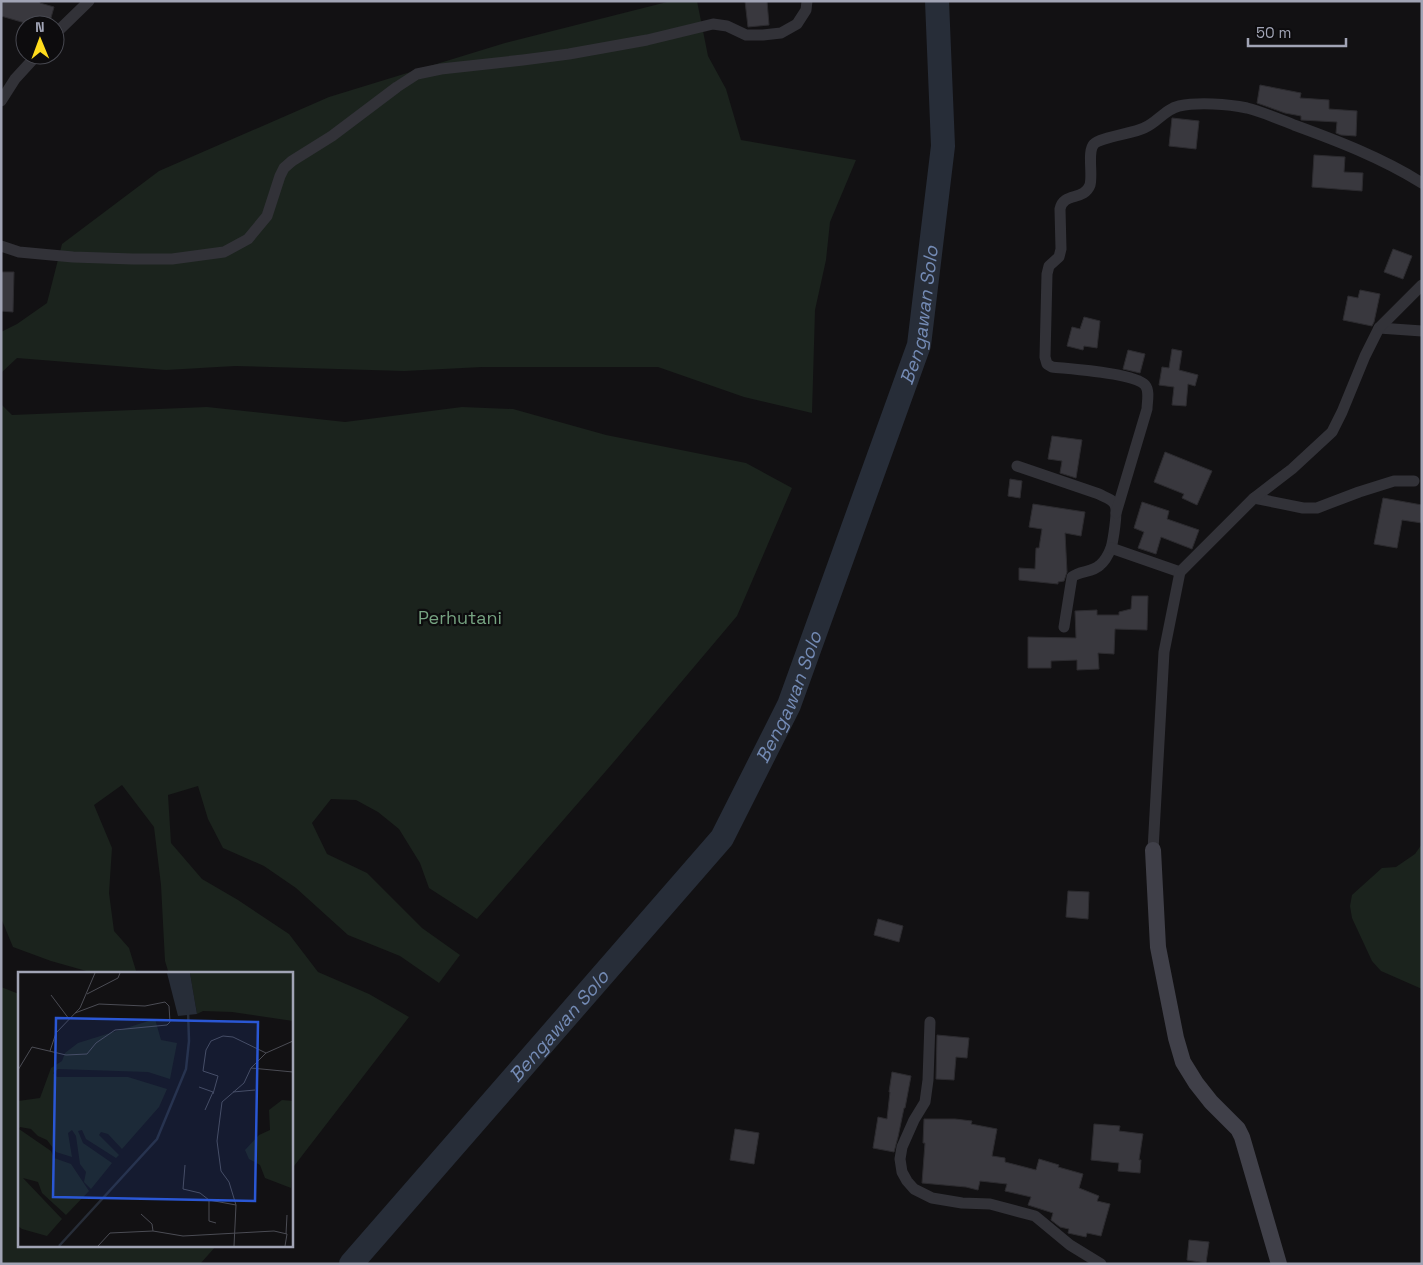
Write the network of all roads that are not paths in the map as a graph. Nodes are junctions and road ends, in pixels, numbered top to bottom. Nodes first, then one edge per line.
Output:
1 (89, 1) edge
2 (807, 1) edge
3 (65, 24) edge
4 (28, 65) edge
5 (1, 101) edge
6 (1422, 183) edge
7 (1, 246) edge
8 (1422, 284) edge
9 (1379, 328) junction
10 (1422, 331) edge
11 (1017, 466) dead end
12 (1414, 481) dead end
13 (1254, 498) junction
14 (1116, 513) junction
15 (1111, 548) junction
16 (1180, 572) junction
17 (1064, 627) dead end
18 (1153, 850) joint
19 (930, 1022) dead end
20 (1101, 1264) edge
21 (1279, 1264) edge

1 - 3 street
2 - 7 street
4 - 5 street
6 - 14 street
8 - 9 street
9 - 10 street
9 - 13 street
11 - 14 street
12 - 13 street
13 - 16 street
14 - 15 street
15 - 16 street
15 - 17 street
16 - 18 street
18 - 21 main road
19 - 20 street

